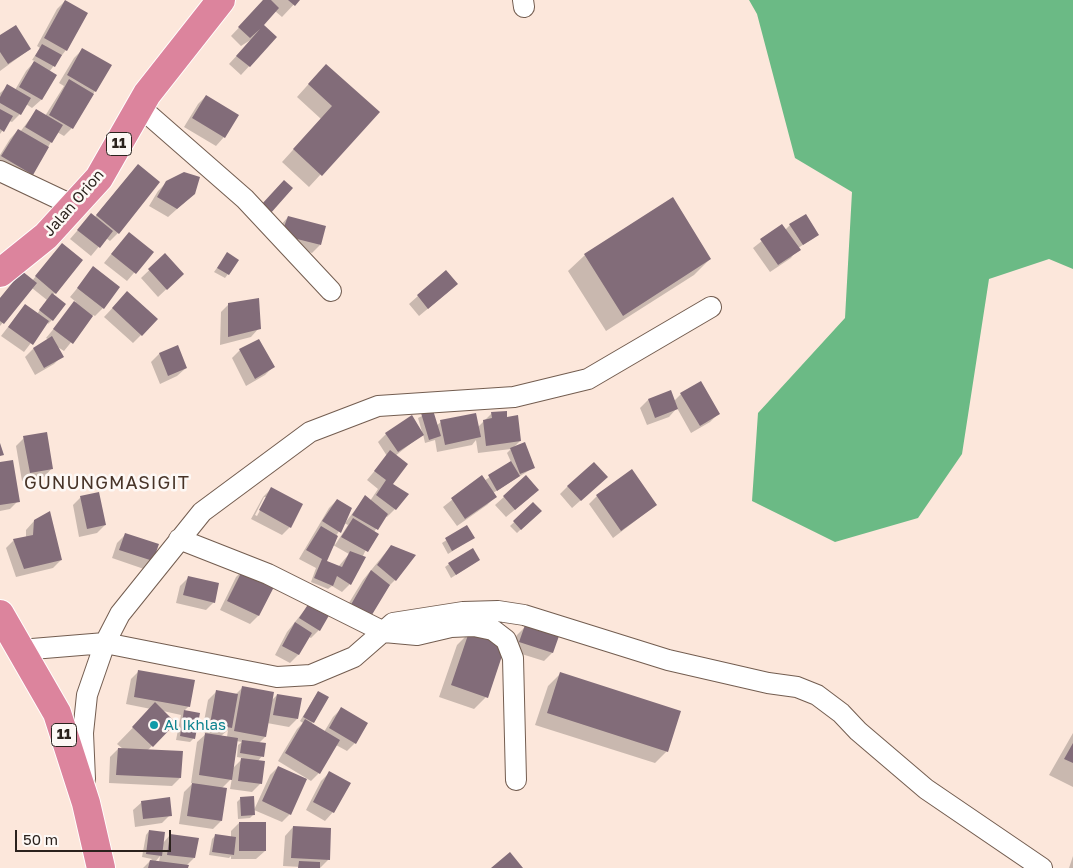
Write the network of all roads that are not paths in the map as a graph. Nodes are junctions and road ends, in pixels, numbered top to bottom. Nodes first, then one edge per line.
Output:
1 (222, 0) edge
2 (141, 108) junction
3 (0, 171) edge
4 (74, 206) junction
5 (0, 274) edge
6 (331, 291) dead end
7 (711, 307) dead end
8 (179, 539) junction
9 (0, 614) edge
10 (384, 632) junction
11 (106, 643) junction
12 (20, 650) junction
13 (516, 780) dead end
14 (86, 803) junction
15 (101, 868) edge
16 (1042, 868) edge

1 - 2 highway, Jalan Orion / 11
2 - 4 highway, Jalan Orion / 11
2 - 6 street
3 - 4 street
4 - 5 highway, Jalan Orion / 11
7 - 8 street
8 - 10 street
8 - 11 street
9 - 12 highway, 11
10 - 11 street
10 - 13 street
10 - 16 street
11 - 12 street
11 - 14 street
12 - 14 highway, 11
14 - 15 highway, 11

